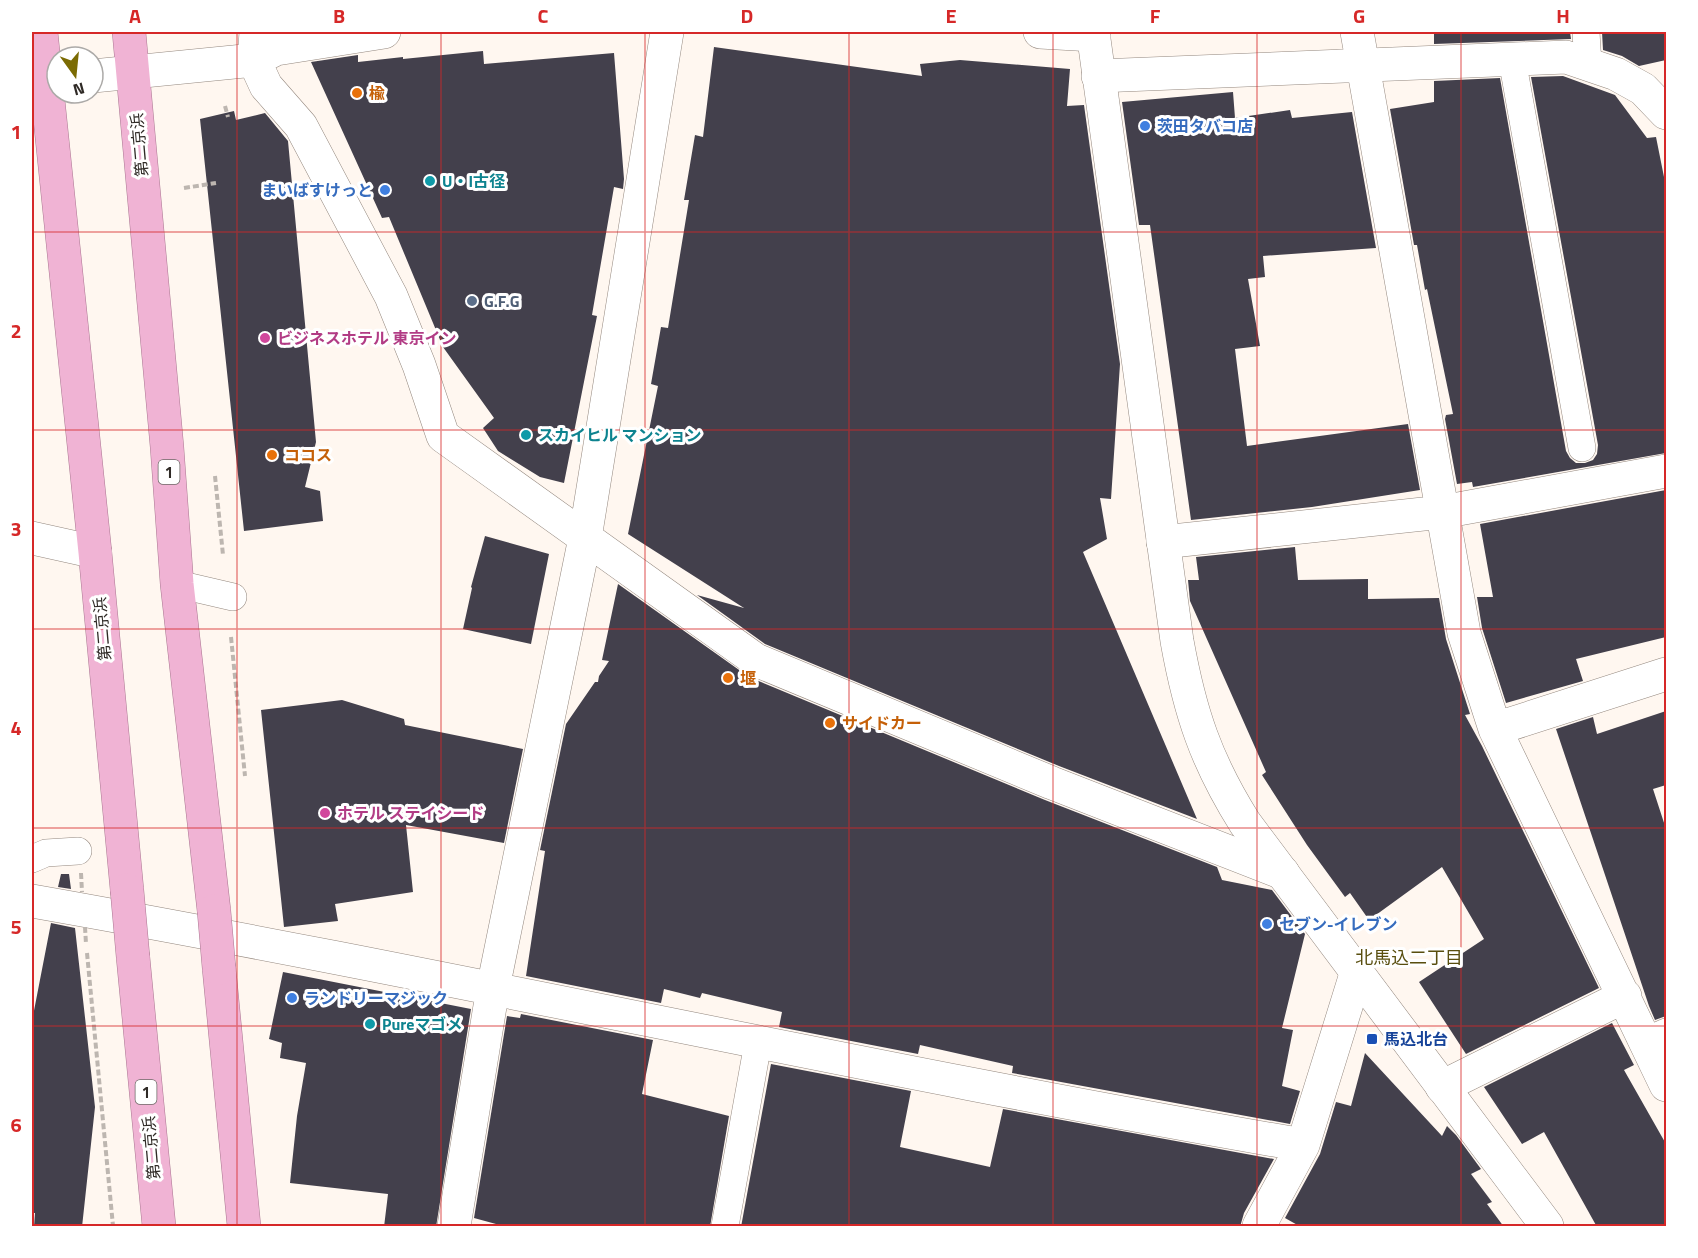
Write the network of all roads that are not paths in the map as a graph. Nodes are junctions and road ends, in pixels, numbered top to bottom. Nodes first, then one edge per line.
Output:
1 (41, 32) edge
2 (129, 32) edge
3 (384, 32) edge
4 (667, 32) edge
5 (1040, 32) edge
6 (1357, 32) edge
7 (1586, 32) edge
8 (1093, 33) edge
9 (255, 46) edge
10 (45, 49) edge
11 (1512, 59) junction
12 (1587, 64) junction
13 (1363, 65) junction
14 (133, 73) junction
15 (105, 75) edge
16 (1098, 76) junction
17 (54, 105) edge
18 (1666, 113) edge
19 (1582, 448) dead end
20 (1666, 471) edge
21 (1442, 512) junction
22 (32, 538) edge
23 (585, 538) junction
24 (1163, 542) junction
25 (95, 552) junction
26 (177, 584) junction
27 (230, 597) road end
28 (1666, 674) edge
29 (1496, 729) junction
30 (78, 851) dead end
31 (32, 859) edge
32 (1282, 873) junction
33 (32, 903) edge
34 (1357, 972) junction
35 (493, 988) junction
36 (1625, 996) junction
37 (1656, 1037) edge
38 (758, 1043) junction
39 (1666, 1085) edge
40 (1442, 1087) junction
41 (1303, 1145) junction
42 (159, 1227) edge
43 (244, 1227) edge
44 (454, 1227) edge
45 (725, 1227) edge
46 (1259, 1227) edge
47 (1546, 1227) edge

1 - 10 highway, 第二京浜 / 1
2 - 14 highway, 第二京浜 / 1
3 - 9 street
4 - 23 street
5 - 8 street
6 - 13 street
7 - 12 lane
8 - 16 street
9 - 14 street
9 - 23 street
11 - 12 street
11 - 13 street
11 - 19 lane
12 - 18 street
13 - 16 street
13 - 21 street
14 - 15 street
14 - 26 highway, 第二京浜 / 1
16 - 24 street
17 - 25 highway, 第二京浜 / 1
20 - 21 street
21 - 24 street
21 - 29 street
22 - 25 street
23 - 32 street
23 - 35 street
24 - 32 street
25 - 42 highway, 第二京浜 / 1, bridge
26 - 27 lane
26 - 43 highway, 第二京浜 / 1, bridge
28 - 29 street
29 - 36 street
30 - 31 lane
32 - 34 street
33 - 35 street
34 - 40 street
34 - 41 street
35 - 38 street
35 - 44 street
36 - 37 street
36 - 40 street
37 - 39 street
38 - 41 street
38 - 45 lane
40 - 47 street
41 - 46 street

